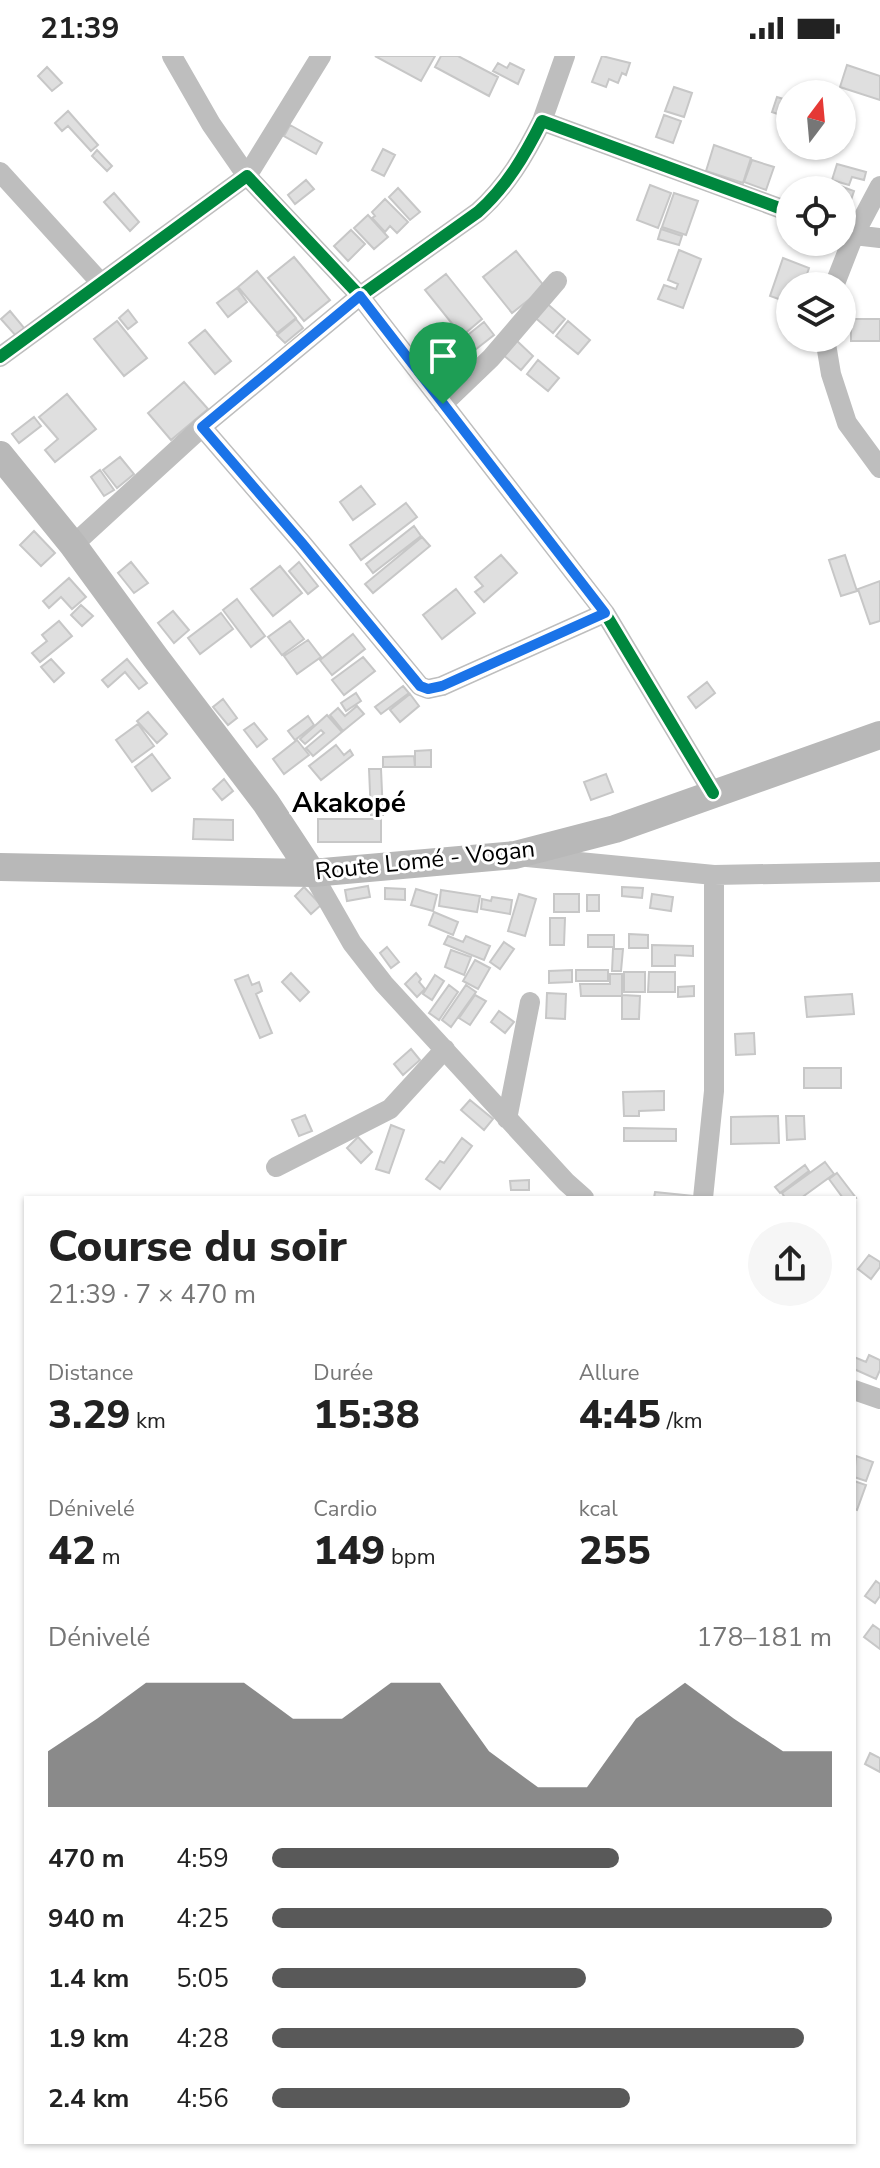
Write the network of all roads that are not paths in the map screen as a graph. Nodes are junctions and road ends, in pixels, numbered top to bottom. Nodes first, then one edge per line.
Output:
1 (172, 56) edge
2 (321, 56) edge
3 (565, 56) edge
4 (542, 121) junction
5 (0, 172) edge
6 (247, 176) junction
7 (880, 186) edge
8 (776, 207) edge
9 (856, 221) edge
10 (856, 234) edge
11 (880, 238) edge
12 (557, 281) dead end
13 (101, 283) junction
14 (360, 296) junction
15 (827, 352) edge
16 (0, 357) edge
17 (443, 404) junction
18 (202, 427) junction
19 (0, 455) edge
20 (880, 468) edge
21 (73, 545) junction
22 (605, 613) junction
23 (880, 735) edge
24 (713, 793) junction
25 (515, 855) junction
26 (0, 867) edge
27 (880, 872) edge
28 (312, 873) junction
29 (714, 875) junction
30 (530, 1002) dead end
31 (445, 1049) junction
32 (507, 1119) junction
33 (276, 1167) dead end
34 (582, 1196) edge
35 (703, 1196) edge
36 (856, 1391) edge
37 (880, 1399) edge

1 - 6 street
2 - 6 street
3 - 4 street
4 - 8 street
4 - 14 street
5 - 13 street
6 - 13 street
6 - 14 street
7 - 9 street
10 - 11 street
12 - 17 street
13 - 16 street
14 - 17 street
14 - 18 street
15 - 20 street
17 - 22 street
18 - 21 street
18 - 22 street
19 - 21 main road
21 - 28 main road
22 - 24 street
23 - 24 main road, Route Lomé - Vogan
24 - 25 main road, Route Lomé - Vogan
25 - 28 main road, Route Lomé - Vogan
25 - 29 street
26 - 28 main road, Route Lomé - Vogan
27 - 29 street
28 - 31 street
29 - 35 street
30 - 32 street
31 - 32 street
31 - 33 street
32 - 34 street
36 - 37 street

